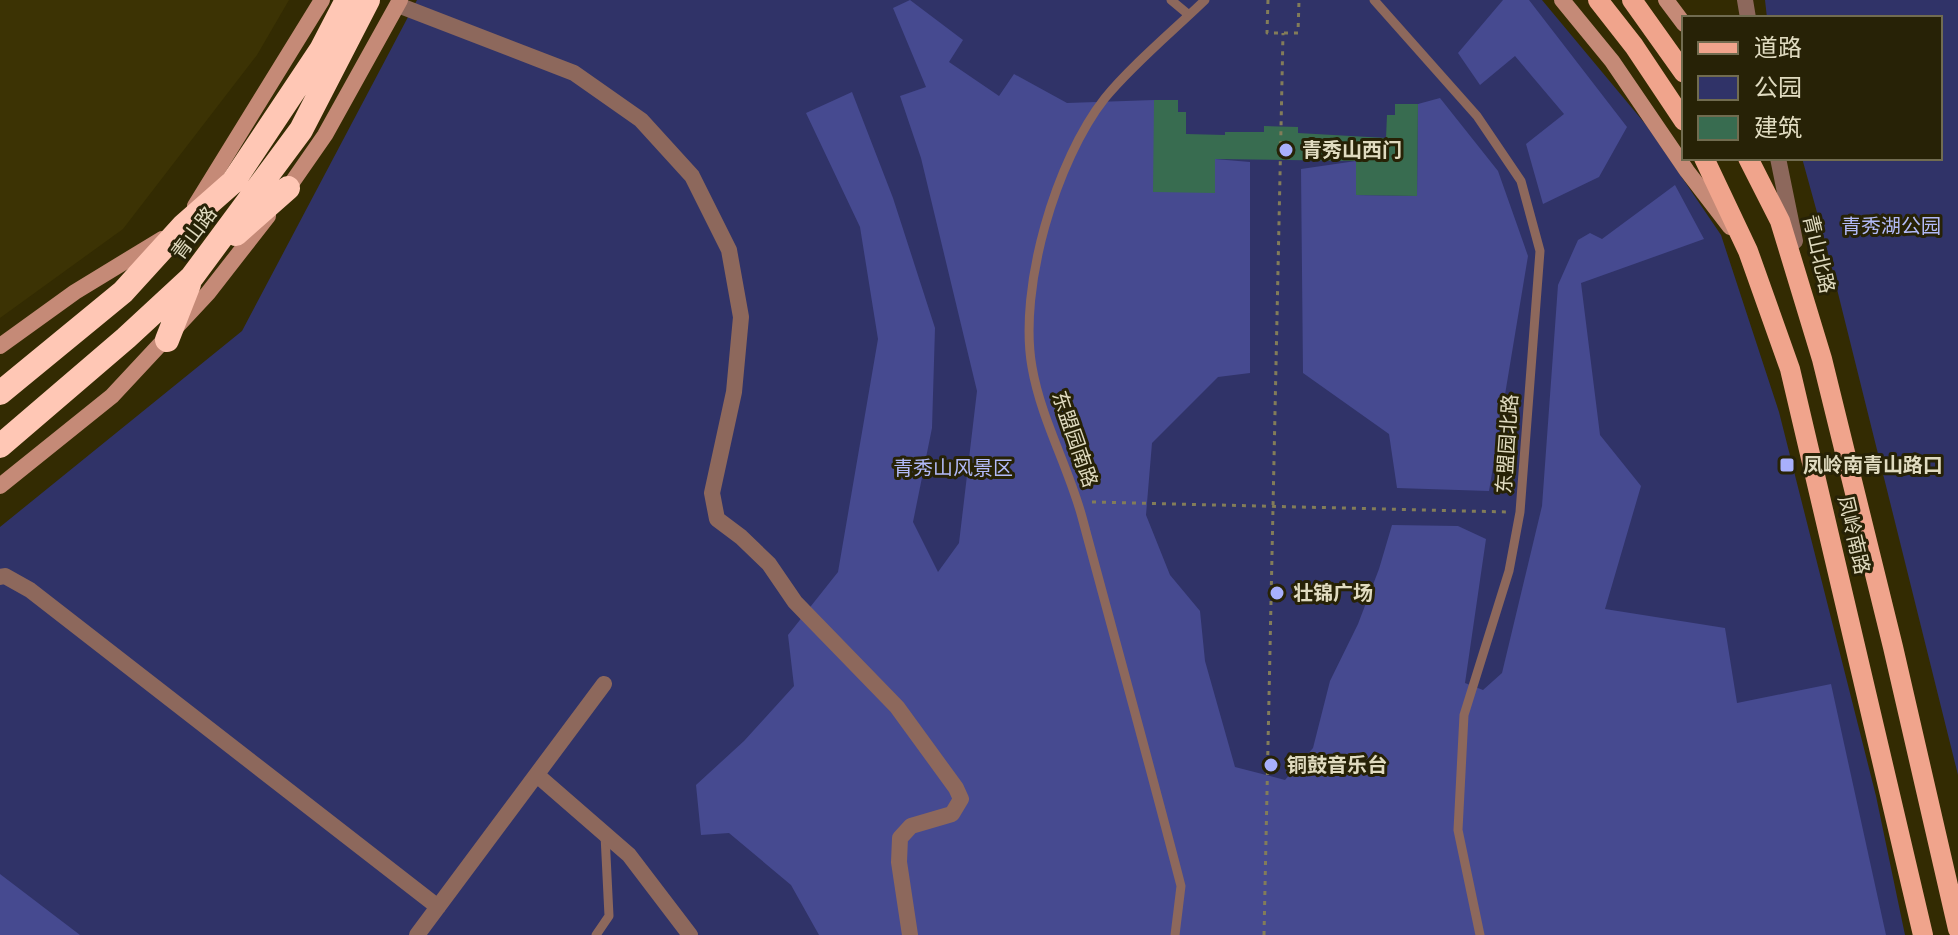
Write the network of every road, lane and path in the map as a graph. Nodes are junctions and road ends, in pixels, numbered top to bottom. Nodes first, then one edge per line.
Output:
1 (322, 0) edge
2 (347, 0) edge
3 (368, 0) edge
4 (1171, 0) edge
5 (1205, 0) edge
6 (1268, 0) edge
7 (1299, 0) edge
8 (1374, 0) edge
9 (1562, 0) edge
10 (1598, 0) edge
11 (1632, 0) edge
12 (1649, 0) edge
13 (1666, 0) edge
14 (399, 2) edge
15 (1189, 15) junction
16 (1682, 21) edge
17 (1283, 33) junction
18 (1682, 44) edge
19 (1682, 70) edge
20 (1682, 118) edge
21 (1705, 160) edge
22 (1736, 160) edge
23 (1749, 160) edge
24 (1760, 160) edge
25 (1778, 160) edge
26 (288, 188) junction
27 (1791, 225) junction
28 (183, 226) junction
29 (1748, 251) junction
30 (192, 277) junction
31 (167, 340) junction
32 (0, 346) edge
33 (1822, 359) junction
34 (0, 393) edge
35 (0, 446) edge
36 (0, 486) edge
37 (1077, 501) junction
38 (1273, 506) junction
39 (1520, 512) junction
40 (0, 577) edge
41 (604, 684) dead end
42 (537, 775) junction
43 (605, 834) junction
44 (438, 907) junction
45 (1958, 929) edge
46 (417, 935) edge
47 (596, 935) edge
48 (690, 935) edge
49 (910, 935) edge
50 (1175, 935) edge
51 (1264, 935) edge
52 (1480, 935) edge
53 (1923, 935) edge

1 - 28 street
2 - 28 highway, 青山路
3 - 30 highway, 青山路
4 - 15 lane
5 - 15 lane, 东盟园南路
6 - 17 path
7 - 17 path
8 - 39 lane, 东盟园北路
9 - 29 street
10 - 20 main road
11 - 19 main road
12 - 18 main road
13 - 16 street
14 - 26 street
14 - 49 street
15 - 37 lane, 东盟园南路
17 - 38 path
21 - 29 main road, 凤岭南路
22 - 33 main road, 凤岭南路
23 - 33 main road, 凤岭南路
24 - 27 street
25 - 27 street, 青山北路
26 - 30 highway
26 - 31 street
27 - 33 street, 青山北路
28 - 32 street
28 - 34 highway, 青山路
29 - 53 main road, 凤岭南路
30 - 31 highway
30 - 35 highway, 青山路
31 - 36 street
33 - 45 main road, 凤岭南路
37 - 38 path
37 - 50 lane, 东盟园南路
38 - 39 path
38 - 51 path
39 - 52 lane, 东盟园北路
40 - 44 street
41 - 42 street
42 - 43 street
42 - 44 street
43 - 47 lane
43 - 48 street
44 - 46 street

